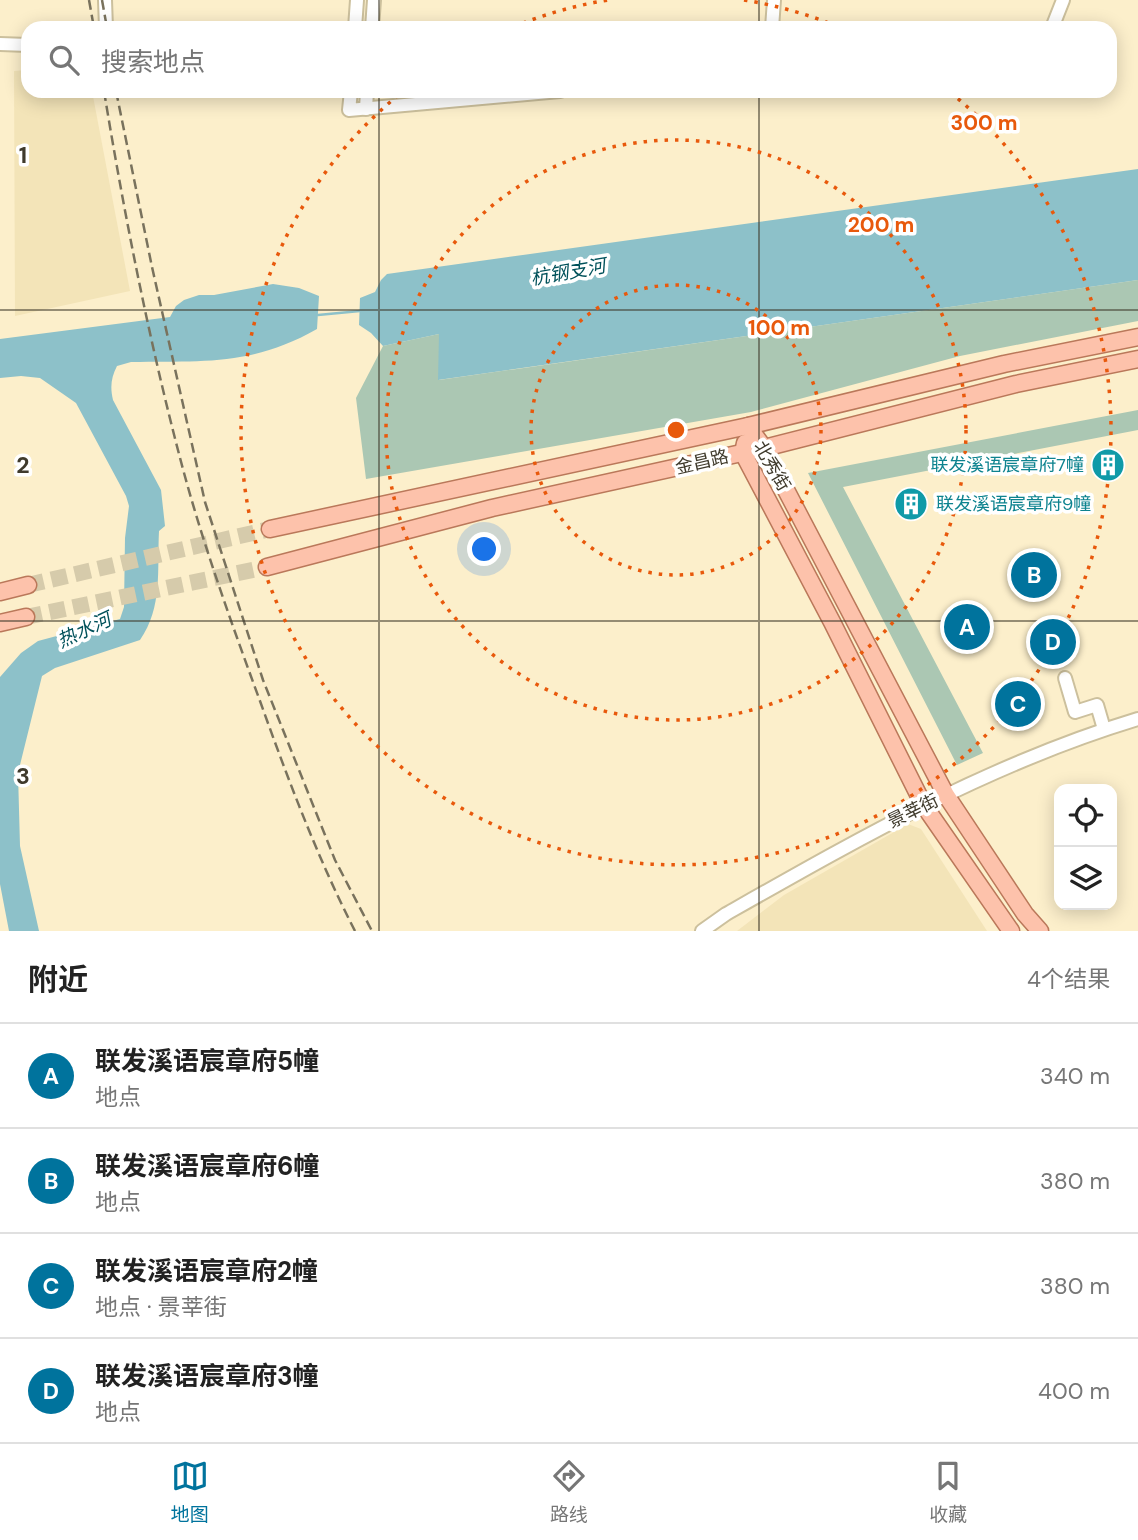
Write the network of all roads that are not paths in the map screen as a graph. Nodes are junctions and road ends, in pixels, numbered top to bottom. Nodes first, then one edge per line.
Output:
1 (104, 0) edge
2 (357, 0) edge
3 (374, 0) edge
4 (774, 0) edge
5 (1063, 0) edge
6 (106, 21) edge
7 (356, 21) edge
8 (372, 21) edge
9 (772, 21) edge
10 (1055, 21) edge
11 (0, 44) edge
12 (21, 45) edge
13 (350, 98) edge
14 (367, 98) edge
15 (485, 98) edge
16 (366, 109) junction
17 (1138, 337) edge
18 (1138, 359) edge
19 (748, 426) junction
20 (764, 448) junction
21 (743, 453) junction
22 (270, 529) tunnel mouth
23 (267, 567) tunnel mouth
24 (28, 585) tunnel mouth
25 (0, 592) edge
26 (26, 617) tunnel mouth
27 (0, 623) edge
28 (1065, 678) dead end
29 (1138, 719) edge
30 (1104, 729) junction
31 (946, 795) junction
32 (923, 804) junction
33 (702, 931) edge
34 (1011, 931) edge
35 (1040, 931) edge

1 - 6 street
2 - 7 street
3 - 8 street
4 - 9 street
5 - 10 street
11 - 12 street
13 - 16 street
14 - 16 street
15 - 16 street
17 - 19 main road, 金昌路
18 - 20 main road, 金昌路
19 - 20 main road, 北秀街
19 - 21 main road, 北秀街
19 - 22 main road, 金昌路
20 - 21 main road, 金昌路
20 - 31 main road, 北秀街
21 - 23 main road, 金昌路
21 - 32 main road, 北秀街
24 - 25 main road
26 - 27 main road
28 - 30 street
29 - 30 street, 景莘街
30 - 31 street, 景莘街
31 - 32 street, 景莘街
31 - 35 main road, 北秀街
32 - 33 street, 景莘街
32 - 34 main road, 北秀街

